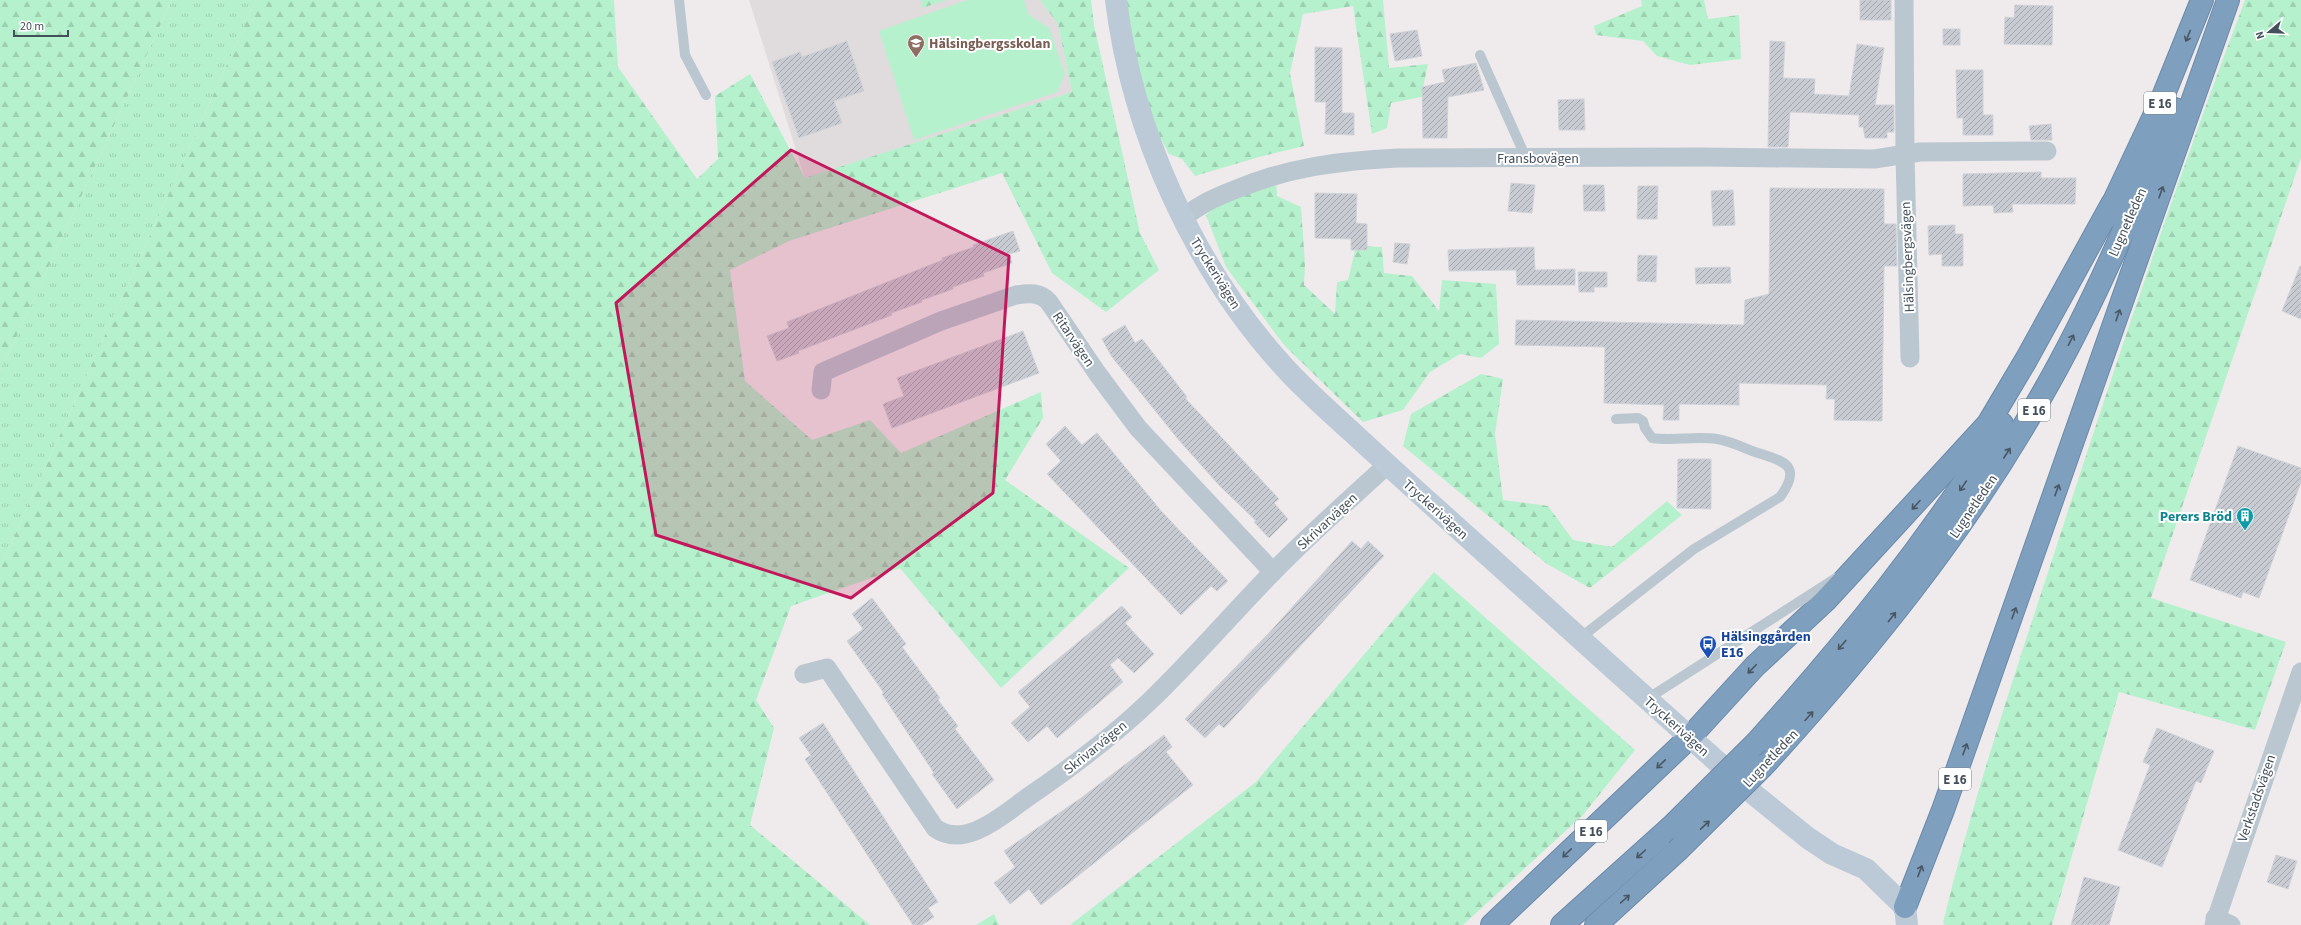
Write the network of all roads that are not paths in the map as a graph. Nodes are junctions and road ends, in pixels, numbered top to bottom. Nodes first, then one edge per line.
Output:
1 (679, 0) edge
2 (1116, 0) edge
3 (1904, 0) edge
4 (2202, 0) edge
5 (2221, 0) edge
6 (2228, 0) edge
7 (1480, 55) dead end
8 (706, 95) dead end
9 (2047, 151) dead end
10 (1905, 155) junction
11 (1526, 158) junction
12 (2112, 204) junction
13 (1183, 218) junction
14 (1910, 358) dead end
15 (821, 390) dead end
16 (1616, 419) dead end
17 (1387, 465) junction
18 (1865, 560) junction
19 (1273, 572) junction
20 (1580, 638) junction
21 (2301, 672) edge
22 (804, 674) dead end
23 (1647, 699) junction
24 (1690, 737) junction
25 (1906, 916) edge
26 (2220, 923) edge
27 (1492, 925) edge
28 (1562, 925) edge
29 (1596, 925) edge

1 - 8 lane
2 - 13 street, Tryckerivägen
3 - 10 street, Hälsingbergsvägen
4 -> 12 highway, E 16
29 -> 5 highway, Lugnetleden / E 16, bridge
25 -> 6 highway, E 16
7 - 11 lane
9 - 10 street
10 - 11 street, Fransbovägen
10 - 14 street, Hälsingbergsvägen
11 - 13 street, Fransbovägen
12 -> 18 highway, E 16
12 -> 28 highway, Lugnetleden / E 16, bridge
13 - 17 street, Tryckerivägen
15 - 19 street, Ritarvägen
16 - 20 lane
17 - 19 street, Skrivarvägen
17 - 20 street, Tryckerivägen
18 - 23 lane
18 -> 24 highway, E 16
19 - 22 street, Skrivarvägen
20 - 23 street, Tryckerivägen
21 - 26 street, Verkstadsvägen
23 - 24 street, Tryckerivägen
24 - 25 street, Tryckerivägen
24 -> 27 highway, E 16

